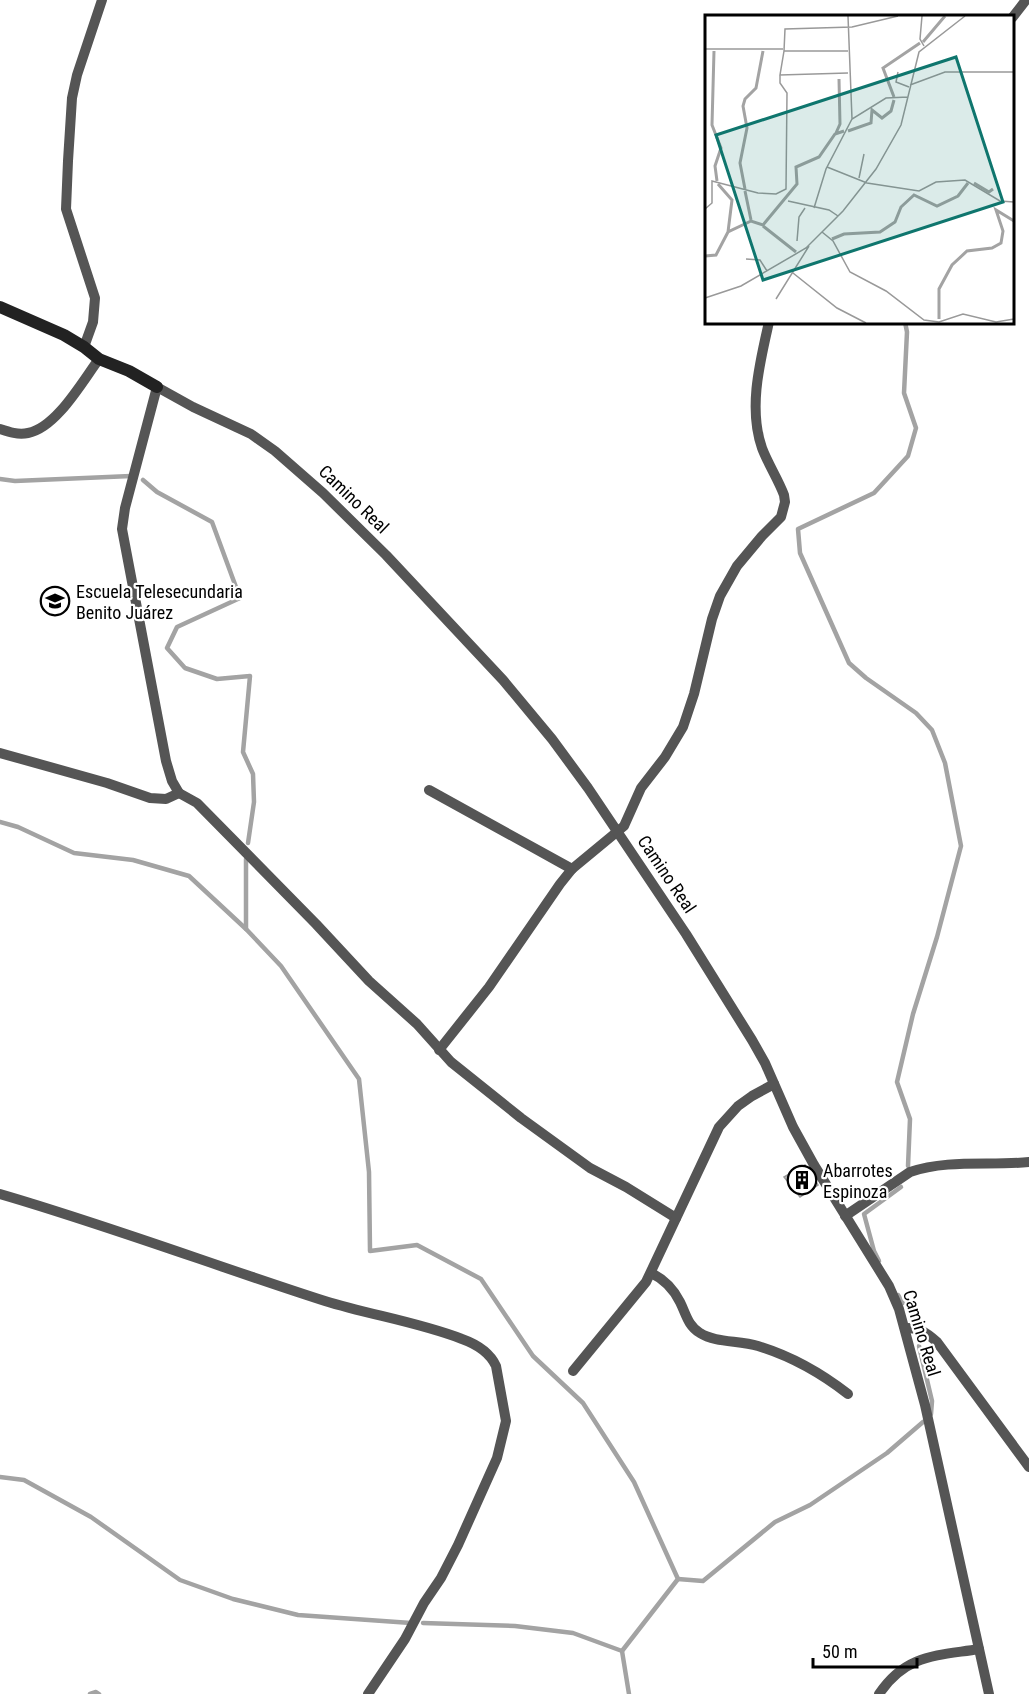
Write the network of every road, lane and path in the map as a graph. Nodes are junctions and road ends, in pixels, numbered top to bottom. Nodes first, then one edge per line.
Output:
1 (102, 0) edge
2 (1026, 0) edge
3 (1014, 15) edge
4 (0, 307) edge
5 (769, 324) edge
6 (84, 347) junction
7 (99, 359) junction
8 (156, 387) junction
9 (0, 429) edge
10 (0, 753) edge
11 (429, 790) dead end
12 (179, 793) junction
13 (618, 832) junction
14 (572, 870) junction
15 (439, 1050) junction
16 (774, 1084) junction
17 (1029, 1162) edge
18 (0, 1194) edge
19 (845, 1216) junction
20 (676, 1218) junction
21 (651, 1273) junction
22 (905, 1328) junction
23 (573, 1371) dead end
24 (848, 1394) dead end
25 (1029, 1467) edge
26 (979, 1649) junction
27 (368, 1694) edge
28 (879, 1694) edge
29 (989, 1694) edge

1 - 6 street
2 - 3 street
4 - 6 street, Camino Real
5 - 13 street
6 - 7 street, Camino Real
7 - 8 street, Camino Real
7 - 9 street
8 - 12 street
8 - 13 street, Camino Real
10 - 12 street
11 - 14 street
12 - 15 street
13 - 14 street
13 - 16 street, Camino Real
14 - 15 street
15 - 20 street
16 - 19 street, Camino Real
16 - 20 street
17 - 19 street
18 - 27 street
19 - 22 street, Camino Real
20 - 21 street
21 - 23 street
21 - 24 street
22 - 25 street
22 - 26 street, Camino Real
26 - 28 street
26 - 29 street, Camino Real

